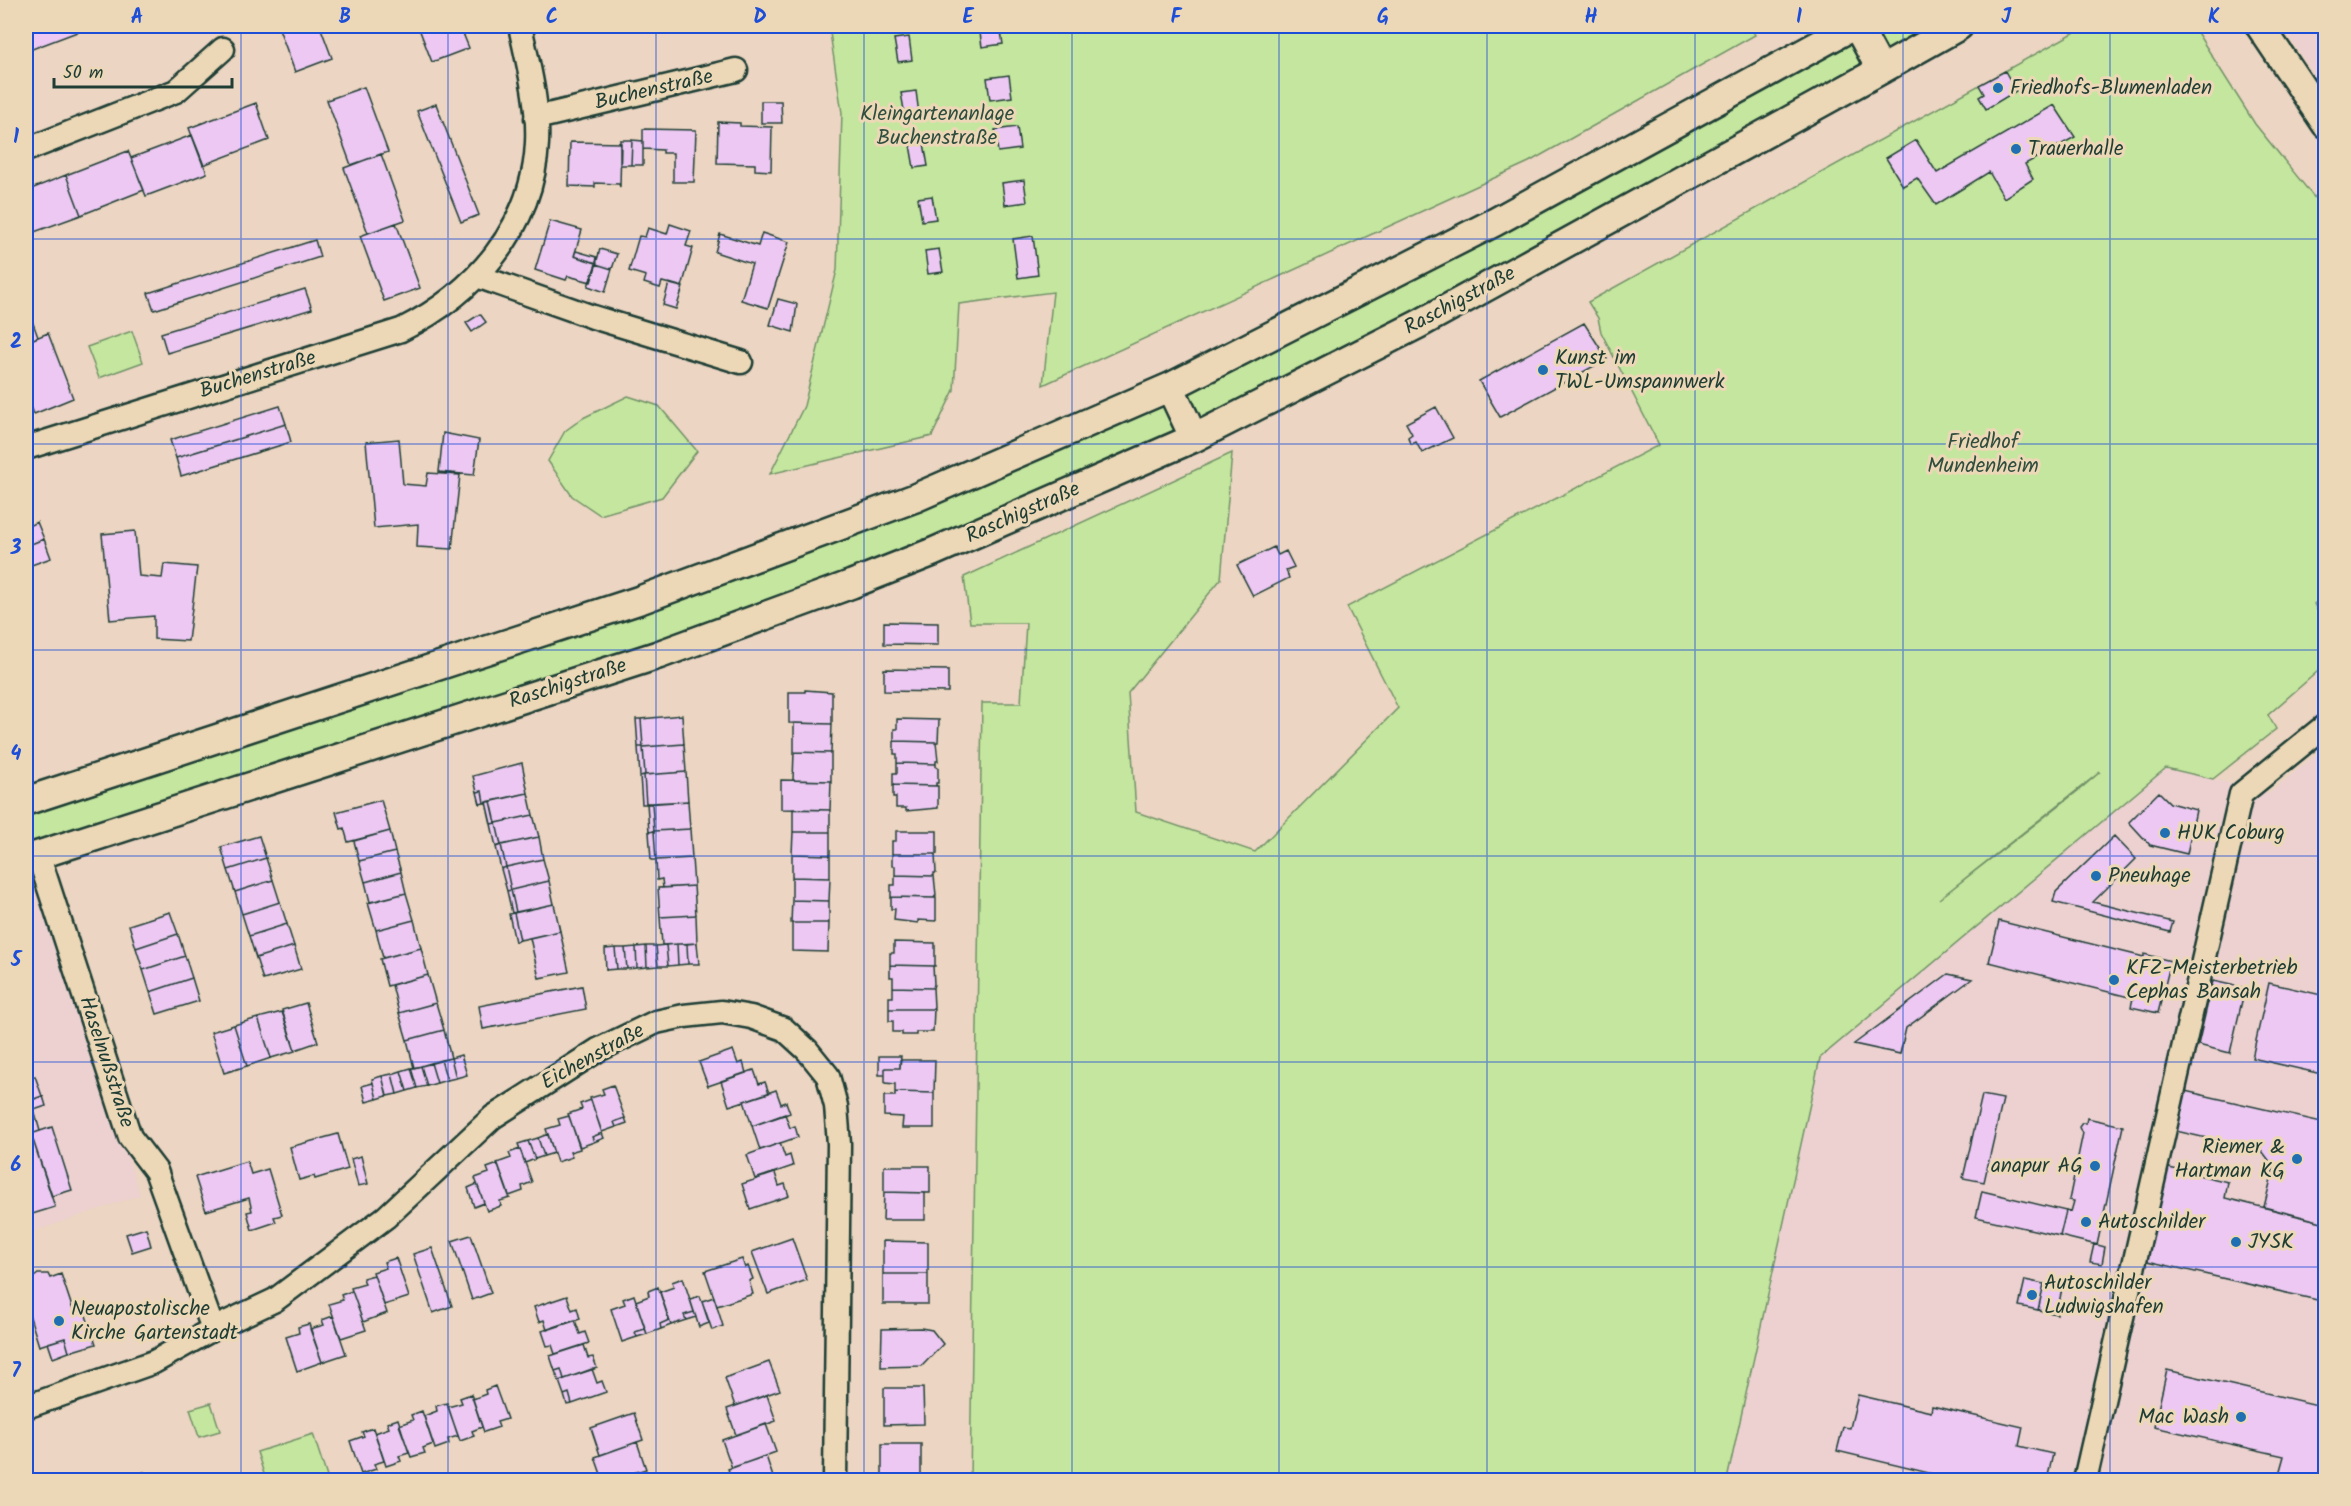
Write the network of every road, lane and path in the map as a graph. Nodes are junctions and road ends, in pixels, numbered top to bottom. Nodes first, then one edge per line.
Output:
1 (520, 26) edge
2 (1855, 26) edge
3 (1959, 26) edge
4 (2260, 26) edge
5 (223, 49) dead end
6 (736, 70) dead end
7 (1881, 70) junction
8 (536, 117) junction
9 (2325, 124) edge
10 (26, 150) edge
11 (477, 276) junction
12 (741, 362) dead end
13 (1170, 387) junction
14 (1194, 438) junction
15 (26, 448) edge
16 (2325, 725) edge
17 (26, 801) edge
18 (32, 857) edge
19 (213, 1329) junction
20 (26, 1407) edge
21 (835, 1480) edge
22 (2085, 1480) edge

1 - 8 street, Buchenstraße
2 - 7 street
2 - 13 street
3 - 7 street, Raschigstraße
4 - 9 street
5 - 10 street
6 - 8 street, Buchenstraße
7 - 14 street, Raschigstraße
8 - 11 street, Buchenstraße
11 - 12 street
11 - 15 street, Buchenstraße
13 - 14 street
13 - 17 street
14 - 18 street, Raschigstraße
16 - 22 street
18 - 19 street, Haselnußstraße
19 - 20 street, Eichenstraße
19 - 21 street, Eichenstraße

